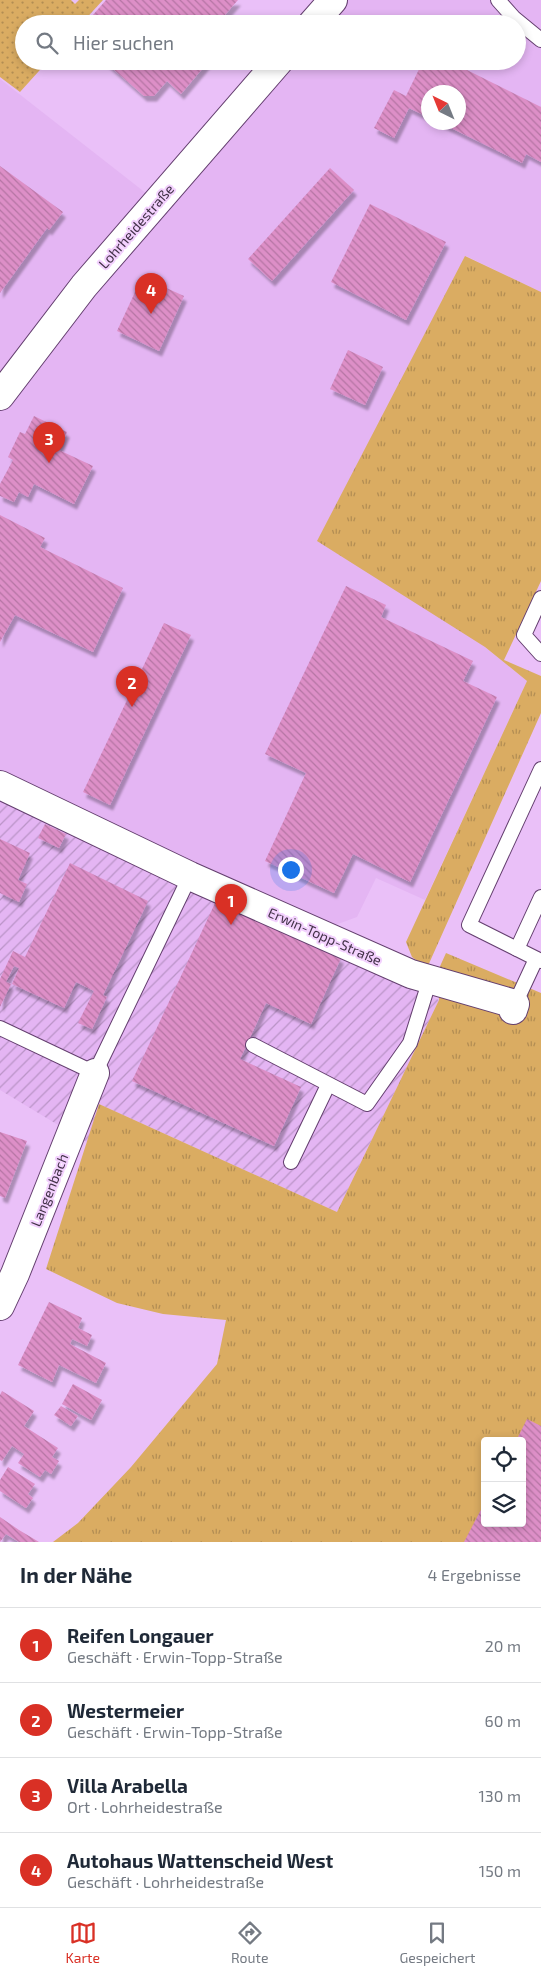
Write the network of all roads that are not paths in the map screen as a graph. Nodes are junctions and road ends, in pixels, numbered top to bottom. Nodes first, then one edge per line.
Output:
1 (332, 0) edge
2 (498, 0) edge
3 (320, 15) edge
4 (511, 15) edge
5 (526, 28) edge
6 (541, 40) edge
7 (271, 70) edge
8 (0, 396) edge
9 (541, 598) edge
10 (540, 653) edge
11 (541, 769) edge
12 (0, 785) edge
13 (190, 876) junction
14 (541, 897) edge
15 (518, 949) junction
16 (539, 960) edge
17 (430, 979) junction
18 (514, 1007) joint
19 (0, 1028) edge
20 (253, 1046) dead end
21 (95, 1073) junction
22 (328, 1085) junction
23 (291, 1162) dead end
24 (0, 1306) edge

1 - 3 street
2 - 4 lane
5 - 6 lane
7 - 8 street, Lohrheidestraße
9 - 10 lane
11 - 15 lane
12 - 13 street, Erwin-Topp-Straße
13 - 17 street, Erwin-Topp-Straße
13 - 21 lane
14 - 15 lane
15 - 16 lane
16 - 18 lane
17 - 18 street, Erwin-Topp-Straße
17 - 22 lane
19 - 21 lane
20 - 22 lane
21 - 24 street, Langenbach
22 - 23 lane

